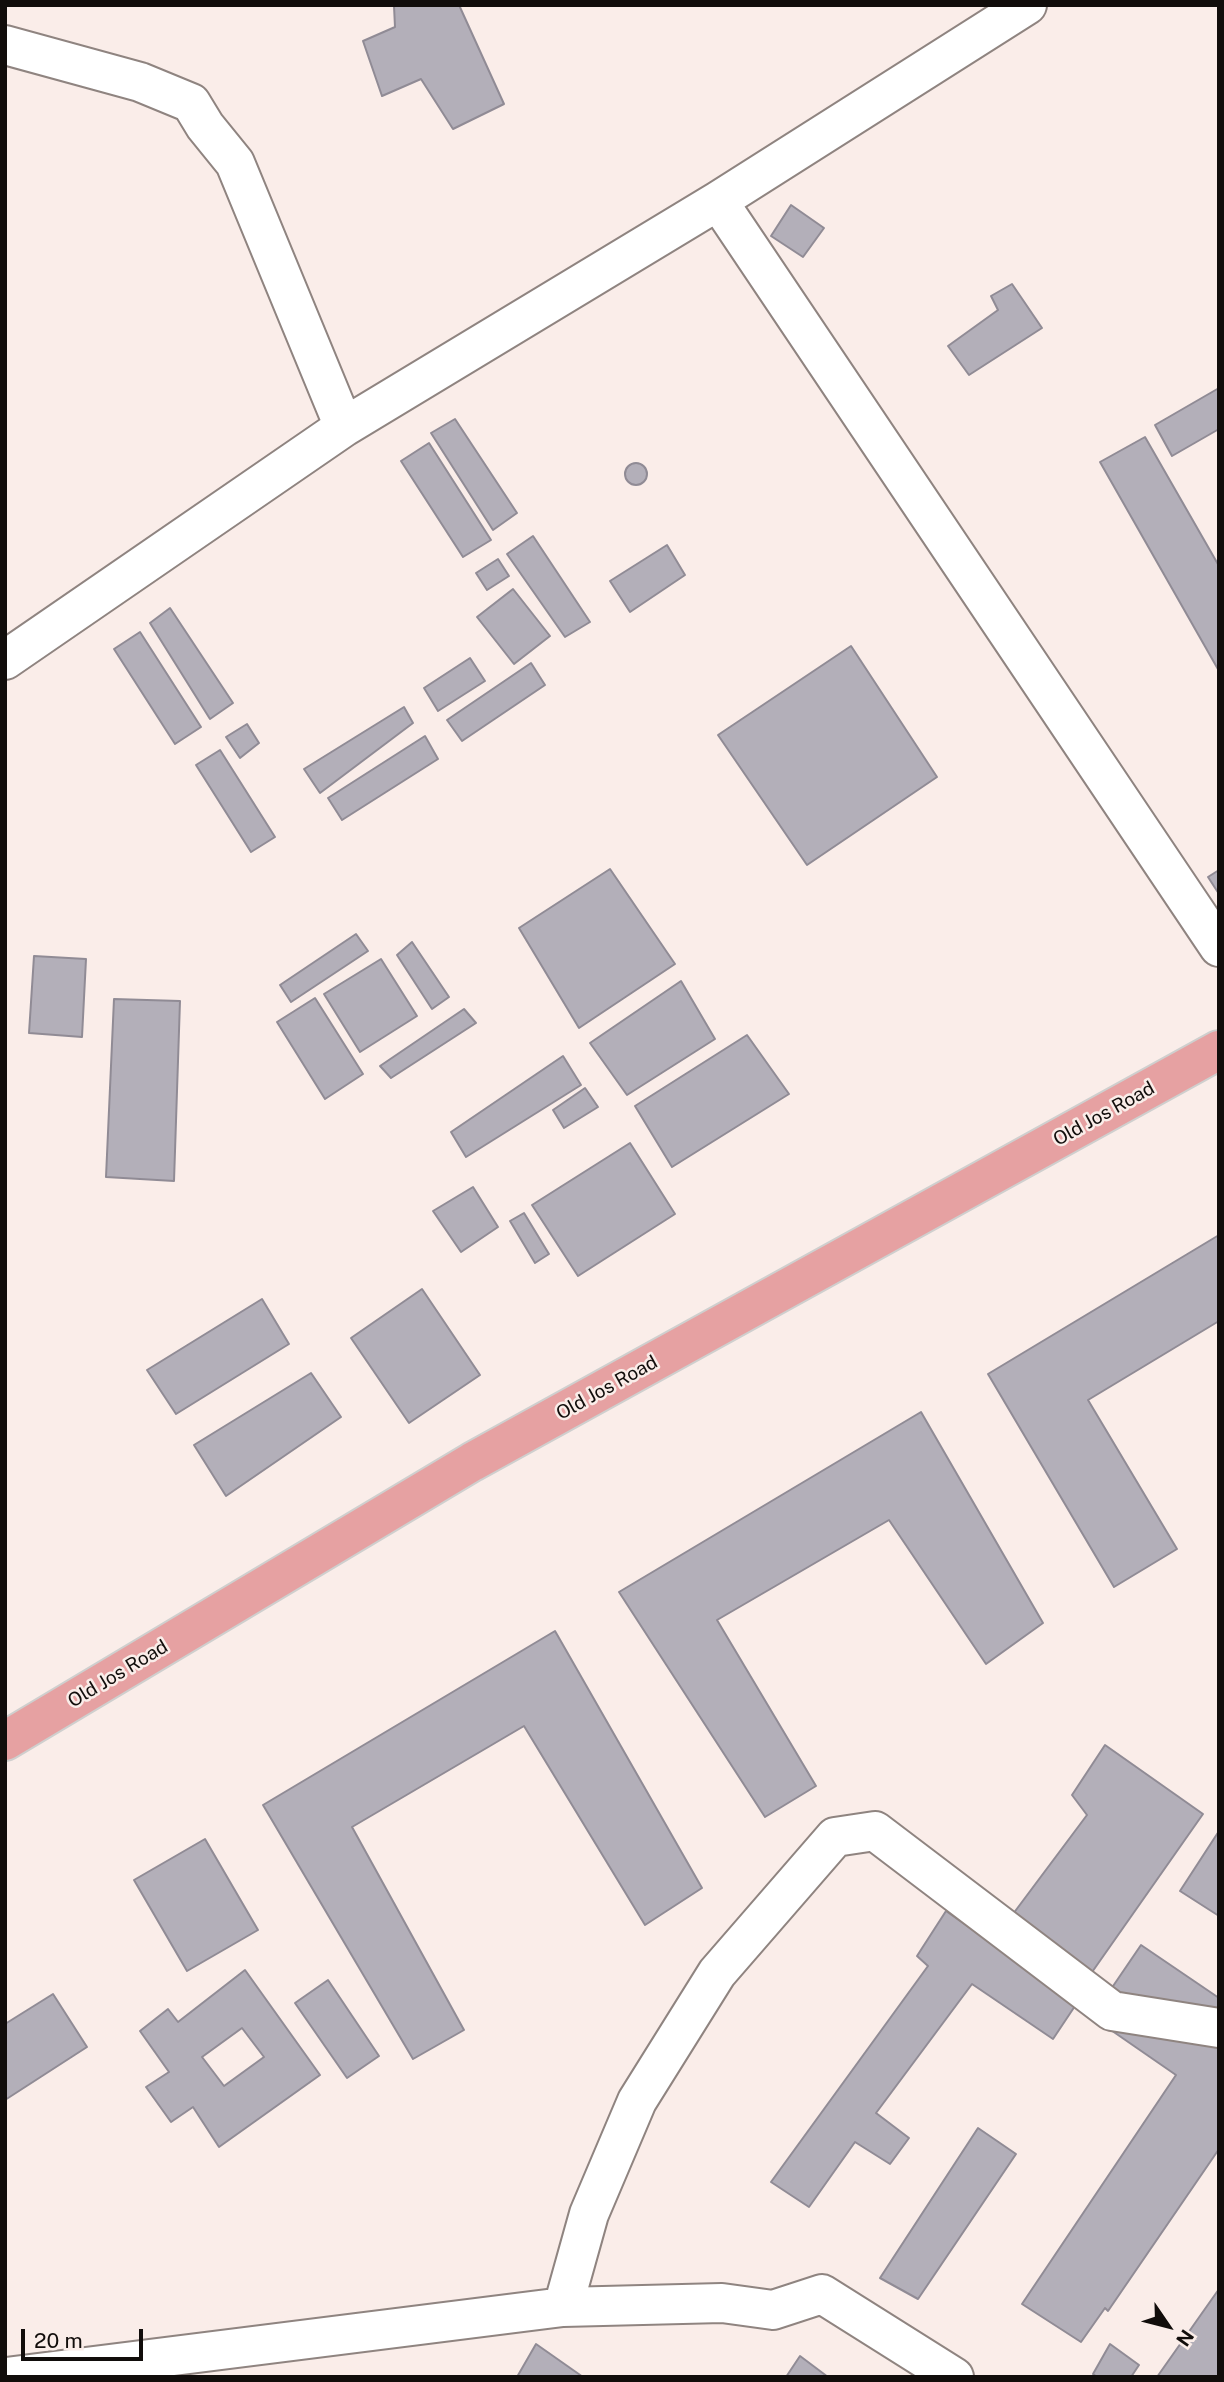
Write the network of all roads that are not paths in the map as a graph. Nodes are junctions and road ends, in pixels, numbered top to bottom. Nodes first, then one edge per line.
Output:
1 (1027, 5) edge
2 (5, 45) edge
3 (718, 201) junction
4 (344, 426) junction
5 (5, 660) edge
6 (1219, 947) edge
7 (1219, 1050) edge
8 (5, 1741) edge
9 (1219, 2028) edge
10 (563, 2307) junction
11 (6, 2377) edge
12 (954, 2377) edge

1 - 3 street
2 - 4 street
3 - 4 street
3 - 6 street
4 - 5 street
7 - 8 main road, Old Jos Road
9 - 10 street
10 - 11 street
10 - 12 street

